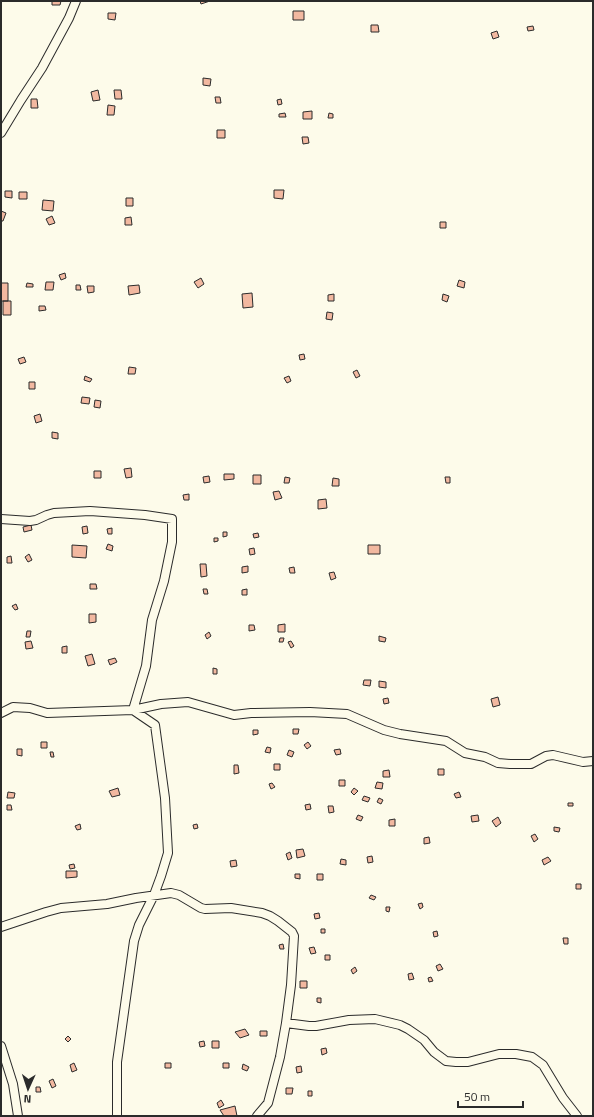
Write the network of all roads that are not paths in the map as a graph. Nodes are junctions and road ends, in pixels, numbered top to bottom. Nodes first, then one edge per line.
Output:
1 (76, 1) edge
2 (1, 133) edge
3 (1, 519) edge
4 (133, 710) junction
5 (1, 713) edge
6 (593, 761) edge
7 (154, 895) junction
8 (1, 927) edge
9 (286, 1023) junction
10 (1, 1046) edge
11 (268, 1103) junction
12 (18, 1116) edge
13 (117, 1116) edge
14 (257, 1116) edge
15 (266, 1116) edge
16 (577, 1116) edge

1 - 2 street
3 - 4 street
4 - 5 street
4 - 6 street
4 - 7 street
7 - 8 street
7 - 9 street
7 - 13 street
9 - 11 street
9 - 16 street
10 - 12 street
11 - 14 street
11 - 15 street

